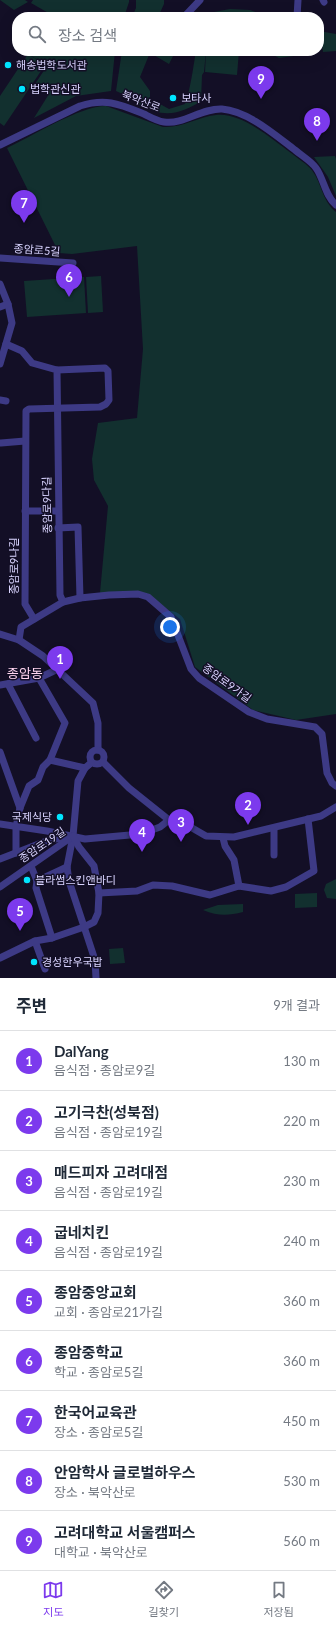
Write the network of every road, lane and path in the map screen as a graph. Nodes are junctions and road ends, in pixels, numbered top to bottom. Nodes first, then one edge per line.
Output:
1 (200, 0) edge
2 (298, 0) edge
3 (189, 12) edge
4 (297, 12) edge
5 (0, 145) edge
6 (336, 205) edge
7 (0, 258) edge
8 (73, 263) dead end
9 (0, 284) edge
10 (8, 304) junction
11 (0, 307) edge
12 (6, 344) junction
13 (0, 364) edge
14 (57, 370) junction
15 (58, 408) junction
16 (25, 441) junction
17 (1, 443) dead end
18 (25, 511) junction
19 (58, 511) junction
20 (58, 528) junction
21 (80, 598) junction
22 (63, 602) junction
23 (34, 619) junction
24 (0, 634) edge
25 (19, 640) junction
26 (58, 668) junction
27 (39, 678) junction
28 (4, 684) edge
29 (36, 738) dead end
30 (98, 750) junction
31 (0, 752) edge
32 (50, 760) junction
33 (103, 762) junction
34 (91, 763) junction
35 (85, 768) junction
36 (336, 786) edge
37 (336, 807) edge
38 (20, 808) junction
39 (308, 819) junction
40 (169, 820) junction
41 (0, 824) edge
42 (16, 827) junction
43 (274, 828) junction
44 (73, 836) junction
45 (223, 838) junction
46 (16, 853) junction
47 (274, 854) dead end
48 (0, 859) edge
49 (30, 866) junction
50 (67, 867) junction
51 (37, 881) junction
52 (239, 886) junction
53 (0, 887) edge
54 (99, 893) junction
55 (84, 927) junction
56 (52, 938) junction
57 (36, 941) junction
58 (0, 958) edge
59 (46, 969) dead end
60 (96, 978) edge

1 - 3 street
2 - 4 street
5 - 6 street, 북악산로
7 - 8 street, 종암로5길
9 - 10 street
10 - 11 street
10 - 12 street
12 - 13 street
12 - 14 street
14 - 15 street, 종암로9다길
14 - 15 street
15 - 16 street, 종암로9나길
15 - 19 street, 종암로9다길
16 - 17 street
16 - 18 street, 종암로9나길
18 - 19 street
18 - 23 street, 종암로9나길
19 - 20 street, 종암로9다길
20 - 21 street
20 - 22 street, 종암로9다길
21 - 22 street, 종암로9가길
21 - 36 street, 종암로9가길
22 - 23 street, 종암로9가길
23 - 25 street, 종암로9가길
24 - 25 street
25 - 26 street
26 - 27 street
26 - 30 street
27 - 28 street
27 - 32 street
28 - 29 street
30 - 33 street
30 - 34 street
31 - 38 street
32 - 35 street
32 - 38 street
33 - 34 street
33 - 40 street
34 - 35 street
35 - 44 street
37 - 39 street
38 - 42 street
39 - 43 street
39 - 52 street
40 - 44 street, 종암로19길
40 - 45 street
41 - 42 street
42 - 44 street
42 - 46 street
43 - 45 street
43 - 47 street
44 - 46 street
44 - 49 street, 종암로19길
44 - 50 street
44 - 54 street
45 - 52 street
46 - 48 street
49 - 51 street
49 - 53 street, 종암로19길
50 - 51 street
50 - 55 street
51 - 56 street
52 - 54 street
54 - 55 street
55 - 56 street
55 - 60 street
56 - 57 street
57 - 58 street
57 - 59 street

